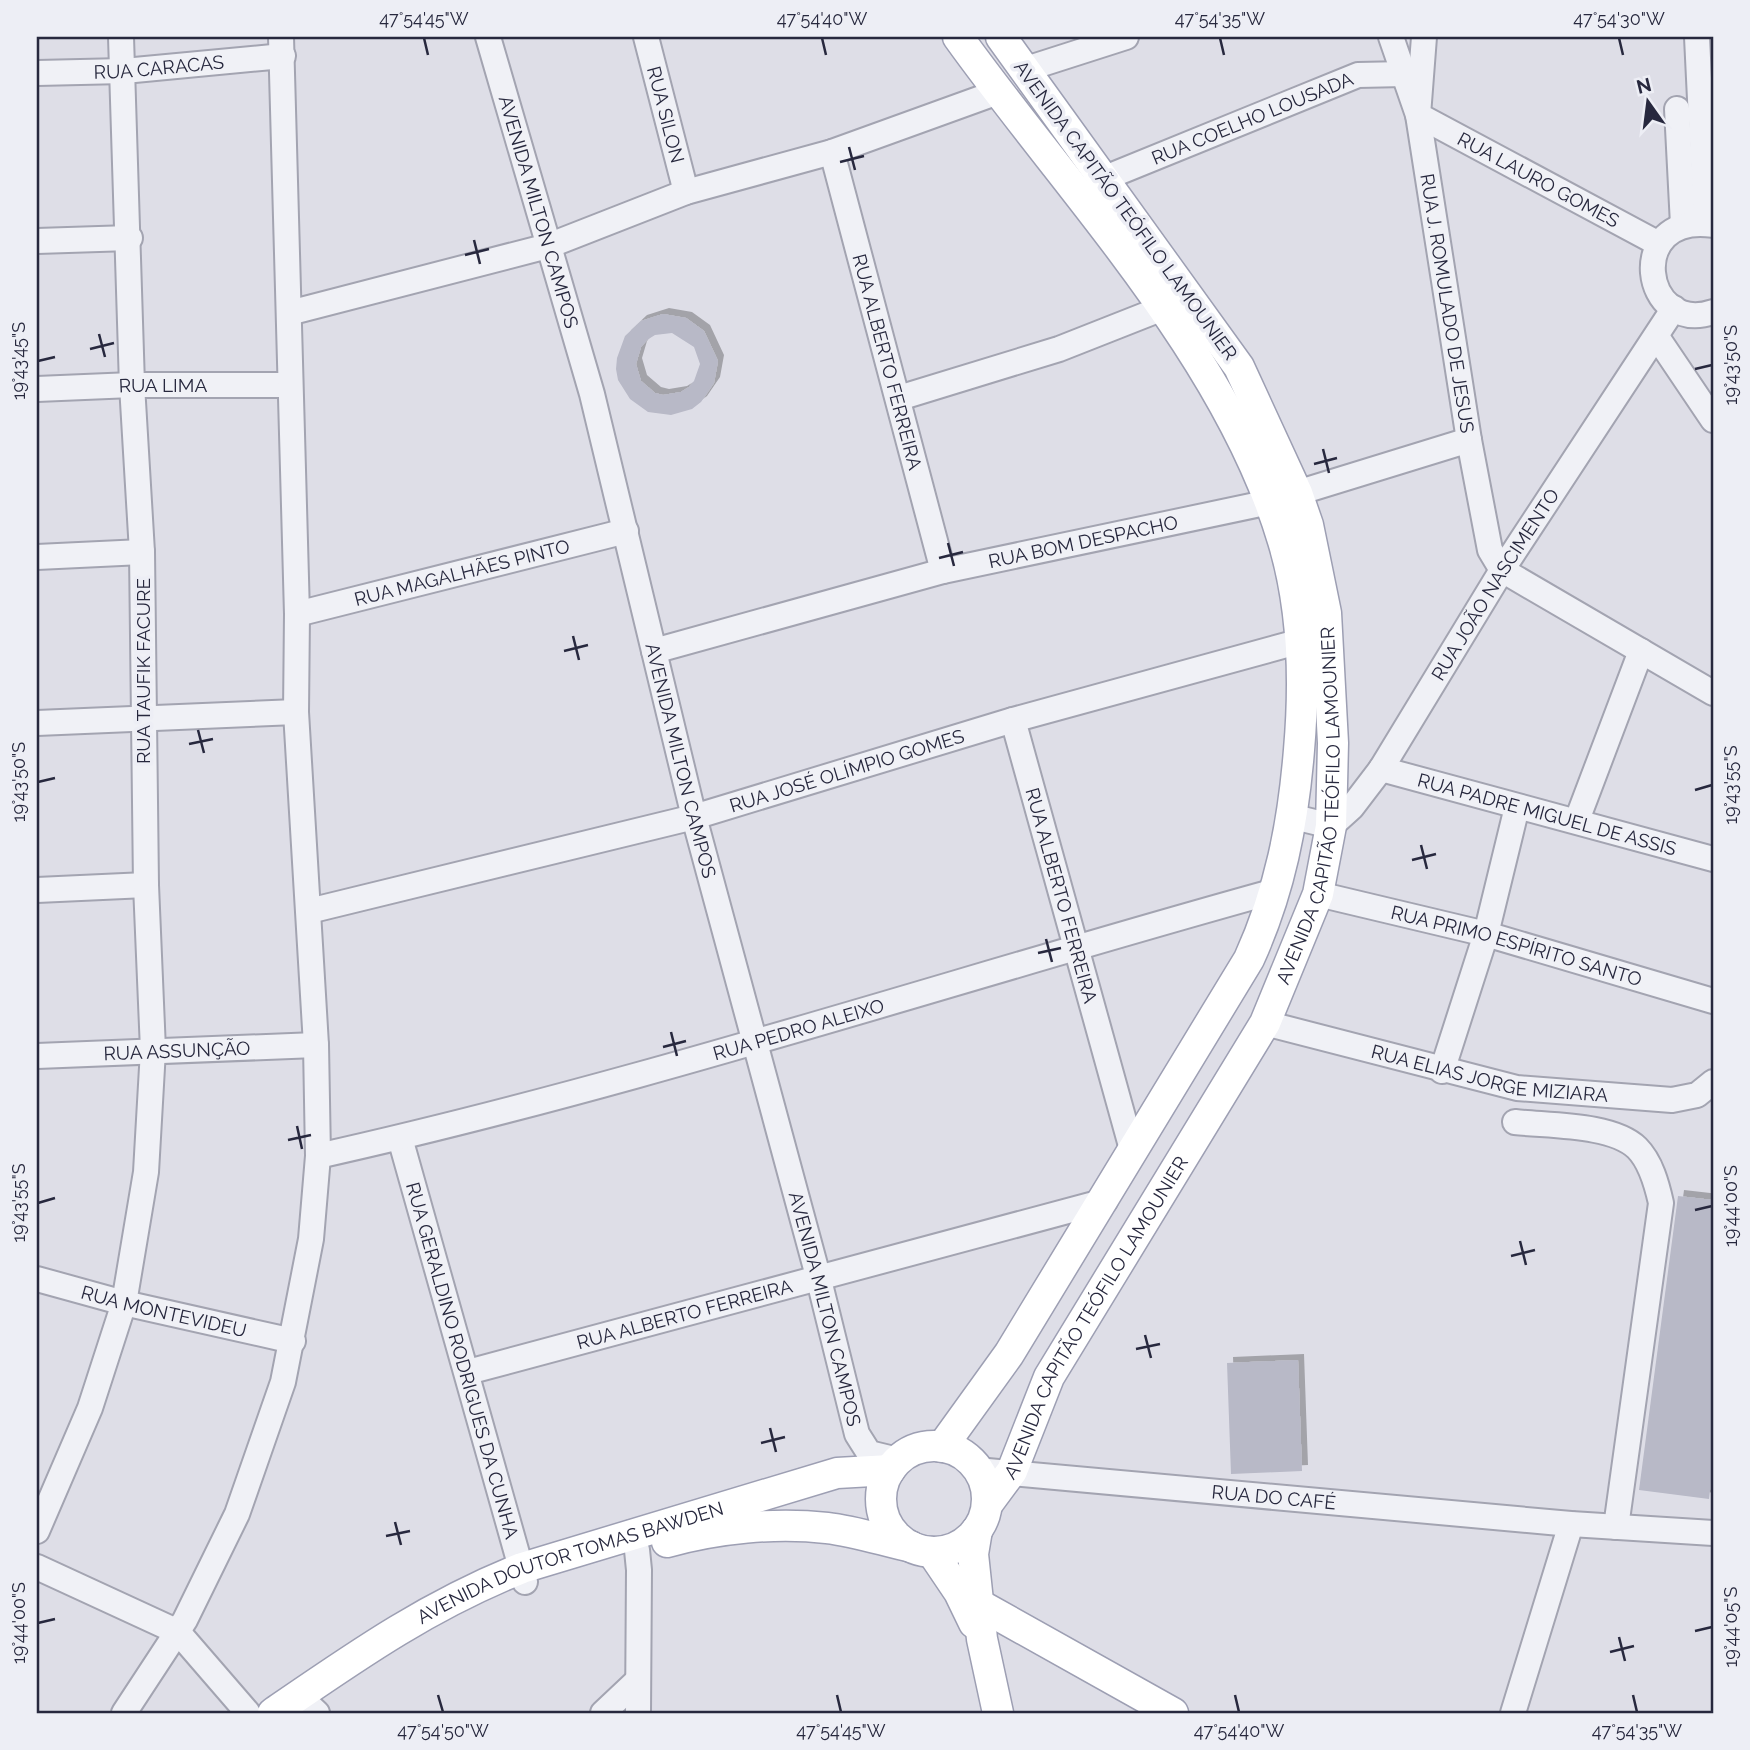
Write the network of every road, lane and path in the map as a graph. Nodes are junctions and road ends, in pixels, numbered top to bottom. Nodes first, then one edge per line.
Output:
1 (121, 37) edge
2 (488, 37) edge
3 (646, 37) edge
4 (958, 37) edge
5 (1001, 37) edge
6 (1126, 37) edge
7 (1391, 37) edge
8 (1424, 37) edge
9 (1697, 37) edge
10 (282, 47) edge
11 (1023, 70) junction
12 (124, 71) junction
13 (37, 73) edge
14 (1405, 74) junction
15 (998, 92) junction
16 (1677, 109) dead end
17 (1418, 115) junction
18 (832, 152) junction
19 (1105, 178) junction
20 (686, 192) junction
21 (1701, 224) edge
22 (130, 238) junction
23 (37, 242) edge
24 (1659, 244) junction
25 (548, 246) junction
26 (1674, 308) junction
27 (1163, 309) junction
28 (1713, 312) edge
29 (289, 313) junction
30 (1657, 337) junction
31 (132, 385) junction
32 (288, 385) junction
33 (37, 389) edge
34 (899, 398) junction
35 (1713, 420) edge
36 (1469, 440) junction
37 (1283, 497) junction
38 (626, 531) junction
39 (142, 552) junction
40 (37, 557) edge
41 (1502, 570) junction
42 (943, 571) junction
43 (297, 614) junction
44 (1301, 641) junction
45 (654, 650) junction
46 (1641, 651) junction
47 (1713, 693) edge
48 (296, 712) junction
49 (142, 718) junction
50 (1013, 720) junction
51 (37, 723) edge
52 (1381, 769) junction
53 (1517, 807) junction
54 (694, 817) junction
55 (1294, 817) junction
56 (1577, 820) junction
57 (1331, 826) junction
58 (1713, 859) edge
59 (146, 885) junction
60 (37, 890) edge
61 (1275, 891) junction
62 (1318, 894) junction
63 (309, 911) junction
64 (1486, 934) junction
65 (1074, 947) junction
66 (1713, 1001) edge
67 (1265, 1023) junction
68 (757, 1043) junction
69 (316, 1045) junction
70 (153, 1050) junction
71 (37, 1056) edge
72 (1442, 1071) junction
73 (1713, 1082) edge
74 (1516, 1122) dead end
75 (400, 1138) junction
76 (1133, 1153) junction
77 (318, 1156) junction
78 (1105, 1201) junction
79 (818, 1276) junction
80 (37, 1279) edge
81 (124, 1303) junction
82 (293, 1341) junction
83 (468, 1373) junction
84 (942, 1447) junction
85 (894, 1465) junction
86 (977, 1470) junction
87 (1012, 1471) junction
88 (989, 1502) junction
89 (1571, 1524) junction
90 (1616, 1527) junction
91 (977, 1530) junction
92 (37, 1531) edge
93 (1713, 1533) edge
94 (634, 1542) junction
95 (922, 1549) junction
96 (37, 1567) edge
97 (524, 1575) junction
98 (980, 1605) junction
99 (178, 1632) junction
100 (982, 1639) junction
101 (637, 1681) junction
102 (306, 1707) edge
103 (124, 1713) edge
104 (248, 1713) edge
105 (273, 1713) edge
106 (603, 1713) edge
107 (638, 1713) edge
108 (998, 1713) edge
109 (1173, 1713) edge
110 (1513, 1713) edge

1 - 12 street, RUA TAUFIK FACURE
2 - 25 street, AVENIDA MILTON CAMPOS
3 - 20 street, RUA SILON
4 - 15 main road, AVENIDA CAPITÃO TEÓFILO LAMOUNIER
5 - 11 main road, AVENIDA CAPITÃO TEÓFILO LAMOUNIER
6 - 11 street
7 - 14 street, RUA J. ROMULADO DE JESUS
8 - 17 street
9 - 21 street
10 - 12 street, RUA CARACAS
10 - 29 street
11 - 19 main road, AVENIDA CAPITÃO TEÓFILO LAMOUNIER
12 - 13 street, RUA CARACAS
12 - 22 street, RUA TAUFIK FACURE
14 - 17 street, RUA J. ROMULADO DE JESUS
14 - 19 street, RUA COELHO LOUSADA
15 - 18 street
15 - 27 main road, AVENIDA CAPITÃO TEÓFILO LAMOUNIER
16 - 21 street
17 - 24 street, RUA LAURO GOMES
17 - 36 street, RUA J. ROMULADO DE JESUS
18 - 20 street
18 - 34 street, RUA ALBERTO FERREIRA
19 - 37 main road, AVENIDA CAPITÃO TEÓFILO LAMOUNIER
20 - 25 street
21 - 24 street
22 - 23 street
22 - 31 street, RUA TAUFIK FACURE
24 - 26 street
25 - 29 street
25 - 38 street, AVENIDA MILTON CAMPOS
26 - 28 street
26 - 30 street, RUA JOÃO NASCIMENTO
27 - 34 street
27 - 37 main road, AVENIDA CAPITÃO TEÓFILO LAMOUNIER
29 - 32 street
30 - 35 street
30 - 41 street, RUA JOÃO NASCIMENTO
31 - 32 street, RUA LIMA
31 - 33 street, RUA LIMA
31 - 39 street, RUA TAUFIK FACURE
32 - 43 street
34 - 42 street, RUA ALBERTO FERREIRA
36 - 37 street, RUA BOM DESPACHO
36 - 41 street, RUA J. ROMULADO DE JESUS
37 - 42 street, RUA BOM DESPACHO
37 - 44 main road, AVENIDA CAPITÃO TEÓFILO LAMOUNIER
37 - 57 main road, AVENIDA CAPITÃO TEÓFILO LAMOUNIER
38 - 43 street, RUA MAGALHÃES PINTO
38 - 45 street, AVENIDA MILTON CAMPOS
39 - 40 street
39 - 49 street, RUA TAUFIK FACURE
41 - 46 street
41 - 52 street, RUA JOÃO NASCIMENTO
42 - 45 street, RUA BOM DESPACHO
43 - 48 street
44 - 50 street, RUA JOSÉ OLÍMPIO GOMES
44 - 55 main road, AVENIDA CAPITÃO TEÓFILO LAMOUNIER
45 - 54 street, AVENIDA MILTON CAMPOS
46 - 47 street
46 - 56 street
48 - 49 street
48 - 63 street
49 - 51 street
49 - 59 street, RUA TAUFIK FACURE
50 - 54 street, RUA JOSÉ OLÍMPIO GOMES
50 - 65 street, RUA ALBERTO FERREIRA
52 - 53 street, RUA PADRE MIGUEL DE ASSIS
52 - 57 street, RUA JOÃO NASCIMENTO
53 - 56 street, RUA PADRE MIGUEL DE ASSIS
53 - 64 street
54 - 63 street, RUA JOSÉ OLÍMPIO GOMES
54 - 68 street, AVENIDA MILTON CAMPOS
55 - 57 street
55 - 61 main road, AVENIDA CAPITÃO TEÓFILO LAMOUNIER
56 - 58 street, RUA PADRE MIGUEL DE ASSIS
57 - 62 main road, AVENIDA CAPITÃO TEÓFILO LAMOUNIER
59 - 60 street
59 - 70 street, RUA TAUFIK FACURE
61 - 65 street, RUA PEDRO ALEIXO
61 - 76 main road, AVENIDA CAPITÃO TEÓFILO LAMOUNIER
62 - 64 street, RUA PRIMO ESPÍRITO SANTO
62 - 67 main road, AVENIDA CAPITÃO TEÓFILO LAMOUNIER
63 - 69 street
64 - 66 street, RUA PRIMO ESPÍRITO SANTO
64 - 72 street
65 - 68 street, RUA PEDRO ALEIXO
65 - 76 street, RUA ALBERTO FERREIRA
67 - 72 street, RUA ELIAS JORGE MIZIARA
67 - 87 main road, AVENIDA CAPITÃO TEÓFILO LAMOUNIER
68 - 75 street, RUA PEDRO ALEIXO
68 - 79 street, AVENIDA MILTON CAMPOS
69 - 70 street, RUA ASSUNÇÃO
69 - 77 street
70 - 71 street, RUA ASSUNÇÃO
70 - 81 street, RUA TAUFIK FACURE
72 - 73 street, RUA ELIAS JORGE MIZIARA
74 - 90 street
75 - 77 street, RUA PEDRO ALEIXO
75 - 83 street, RUA GERALDINO RODRIGUES DA CUNHA
76 - 78 main road, AVENIDA CAPITÃO TEÓFILO LAMOUNIER
77 - 82 street
78 - 79 street, RUA ALBERTO FERREIRA
78 - 84 main road, AVENIDA CAPITÃO TEÓFILO LAMOUNIER
79 - 83 street, RUA ALBERTO FERREIRA
79 - 85 street, AVENIDA MILTON CAMPOS
80 - 81 street, RUA MONTEVIDEU
81 - 82 street, RUA MONTEVIDEU
81 - 92 street, RUA TAUFIK FACURE
82 - 99 street
83 - 97 street, RUA GERALDINO RODRIGUES DA CUNHA
84 - 85 main road
84 - 86 main road
85 - 94 main road, AVENIDA DOUTOR TOMAS BAWDEN
85 - 95 main road
86 - 87 street, RUA DO CAFÉ
86 - 88 main road
87 - 88 main road, AVENIDA CAPITÃO TEÓFILO LAMOUNIER
87 - 89 street, RUA DO CAFÉ
88 - 91 main road
89 - 90 street, RUA DO CAFÉ
89 - 110 street
90 - 93 street, RUA DO CAFÉ
91 - 95 main road
91 - 98 main road
94 - 95 main road, AVENIDA DOUTOR TOMAS BAWDEN
94 - 97 main road, AVENIDA DOUTOR TOMAS BAWDEN
94 - 101 street
95 - 100 main road
96 - 99 street
97 - 102 main road, AVENIDA DOUTOR TOMAS BAWDEN
98 - 100 main road
98 - 109 main road
99 - 103 street
99 - 104 street
100 - 108 main road
101 - 106 street
101 - 107 street
102 - 105 main road, AVENIDA DOUTOR TOMAS BAWDEN

